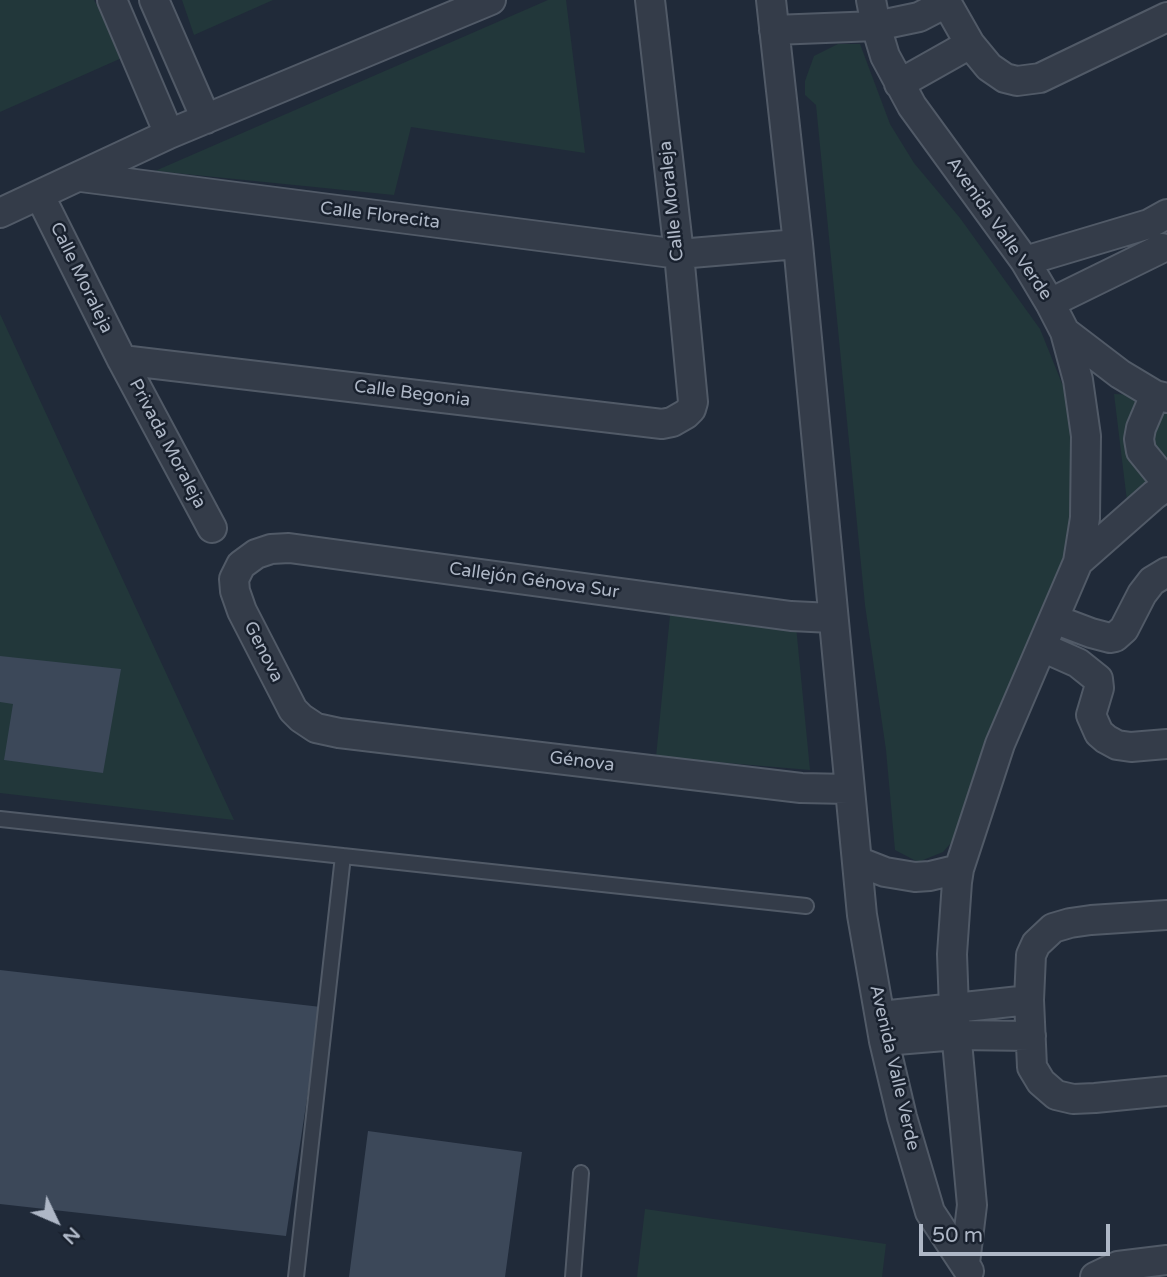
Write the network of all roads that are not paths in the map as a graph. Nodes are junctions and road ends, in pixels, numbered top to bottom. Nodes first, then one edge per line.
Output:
1 (491, 0) edge
2 (650, 0) edge
3 (771, 0) edge
4 (946, 2) edge
5 (156, 4) edge
6 (117, 11) edge
7 (874, 13) edge
8 (1167, 17) edge
9 (774, 30) junction
10 (970, 44) junction
11 (899, 84) junction
12 (206, 119) junction
13 (169, 134) junction
14 (80, 177) junction
15 (40, 196) junction
16 (0, 213) edge
17 (1161, 236) edge
18 (798, 244) junction
19 (679, 254) junction
20 (1025, 261) junction
21 (1050, 303) junction
22 (1065, 332) junction
23 (122, 360) junction
24 (1161, 396) edge
25 (692, 402) joint
26 (1167, 485) edge
27 (212, 528) dead end
28 (1078, 562) junction
29 (241, 565) joint
30 (1167, 572) edge
31 (832, 618) junction
32 (1054, 619) junction
33 (1042, 647) junction
34 (316, 728) joint
35 (1167, 744) edge
36 (849, 789) junction
37 (0, 819) edge
38 (343, 856) junction
39 (857, 861) junction
40 (959, 869) junction
41 (806, 906) dead end
42 (1167, 915) edge
43 (1029, 1000) junction
44 (956, 1022) junction
45 (883, 1029) junction
46 (1031, 1035) junction
47 (1167, 1091) edge
48 (581, 1173) dead end
49 (1167, 1260) edge
50 (969, 1270) edge
51 (296, 1277) edge
52 (573, 1277) edge
53 (1096, 1277) edge

1 - 12 street
2 - 19 street, Calle Moraleja
3 - 9 street, Avenida Valle Verde
4 - 7 street
4 - 10 street
5 - 6 street
5 - 12 street
6 - 13 street
7 - 9 street
7 - 11 street, Avenida Valle Verde
8 - 10 street
9 - 18 street, Avenida Valle Verde
10 - 11 street
11 - 20 street, Avenida Valle Verde
12 - 13 street
13 - 14 street
14 - 15 street
14 - 19 street, Calle Florecita
15 - 16 street
15 - 23 street, Calle Moraleja
17 - 20 street
17 - 21 street
18 - 19 street, Calle Florecita
18 - 31 street, Avenida Valle Verde
19 - 25 street, Calle Moraleja
20 - 21 street, Avenida Valle Verde
21 - 22 street, Avenida Valle Verde
22 - 24 street
22 - 28 street, Avenida Valle Verde
23 - 25 street, Calle Begonia
23 - 27 street, Privada Moraleja
24 - 26 street
26 - 28 street
28 - 32 street, Avenida Valle Verde
29 - 31 street, Callejón Génova Sur
29 - 34 street, Genova
30 - 32 street
31 - 36 street, Avenida Valle Verde
32 - 33 street, Avenida Valle Verde
33 - 35 street
33 - 40 street, Avenida Valle Verde
34 - 36 street, Génova
36 - 39 street, Avenida Valle Verde
37 - 38 lane
38 - 41 lane
38 - 51 lane
39 - 40 street
39 - 45 street, Avenida Valle Verde
40 - 44 street, Avenida Valle Verde
42 - 43 street
43 - 44 street
43 - 46 street
44 - 45 street
44 - 46 street
44 - 50 street, Avenida Valle Verde
45 - 50 street, Avenida Valle Verde
46 - 47 street
48 - 52 lane
49 - 53 street

